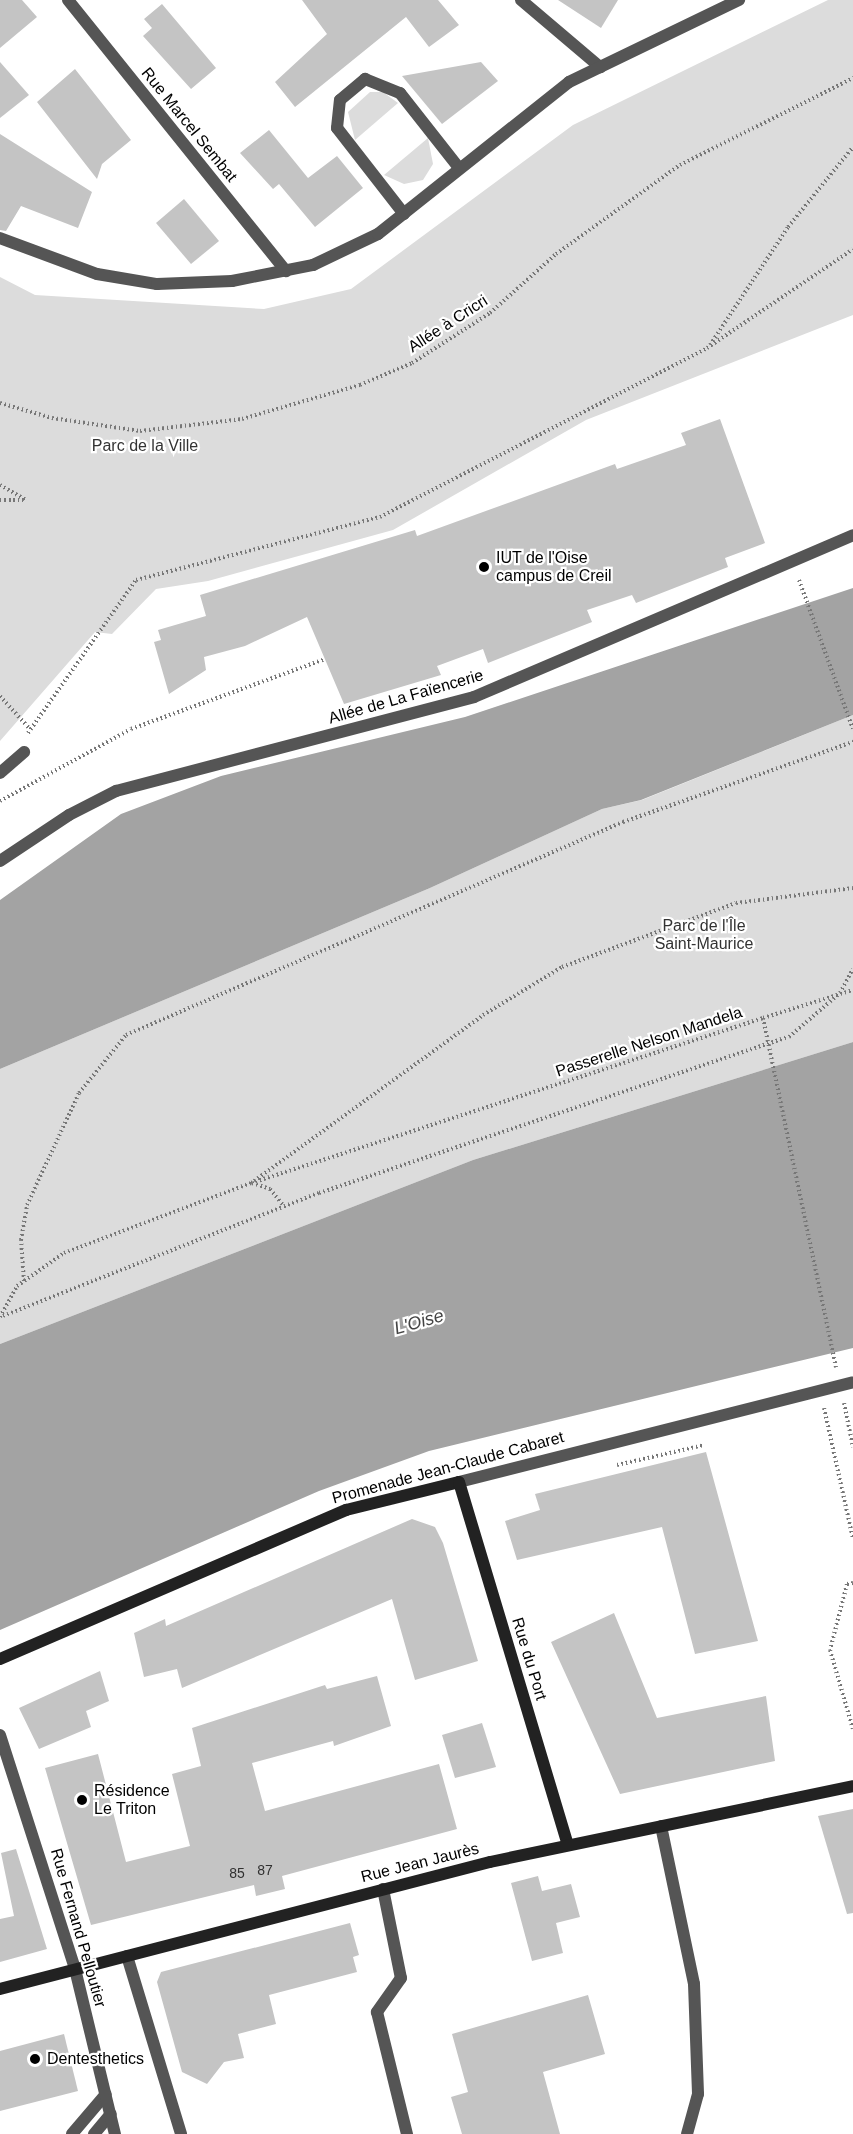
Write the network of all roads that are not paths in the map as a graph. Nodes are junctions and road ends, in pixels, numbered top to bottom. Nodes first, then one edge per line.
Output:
1 (68, 0) edge
2 (521, 0) edge
3 (739, 0) edge
4 (600, 67) junction
5 (459, 168) junction
6 (404, 214) junction
7 (0, 238) edge
8 (285, 271) junction
9 (853, 535) edge
10 (24, 752) road end
11 (0, 773) edge
12 (0, 861) edge
13 (853, 1382) edge
14 (459, 1482) junction
15 (0, 1659) edge
16 (0, 1735) edge
17 (853, 1786) edge
18 (661, 1826) junction
19 (568, 1845) junction
20 (383, 1889) junction
21 (127, 1956) junction
22 (75, 1970) junction
23 (0, 1989) edge
24 (106, 2094) junction
25 (111, 2114) junction
26 (72, 2134) edge
27 (94, 2134) edge
28 (115, 2134) edge
29 (181, 2134) edge
30 (408, 2134) edge
31 (687, 2134) edge

1 - 8 street, Rue Marcel Sembat
2 - 4 street
3 - 4 street
4 - 5 street
5 - 6 street
5 - 6 street
6 - 8 street
7 - 8 street
9 - 12 street, Allée de La Faïencerie
10 - 11 street
13 - 14 street, Promenade Jean-Claude Cabaret
14 - 15 street, Promenade Jean-Claude Cabaret
14 - 19 street, Rue du Port
16 - 22 street, Rue Fernand Pelloutier
17 - 18 street, Rue Jean Jaurès
18 - 19 street, Rue Jean Jaurès
18 - 31 street
19 - 20 street, Rue Jean Jaurès
20 - 21 street, Rue Jean Jaurès
20 - 30 street
21 - 22 street, Rue Jean Jaurès
21 - 29 street
22 - 23 street, Rue Jean Jaurès
22 - 24 street, Rue Fernand Pelloutier
24 - 25 street, Rue Fernand Pelloutier
24 - 26 street
25 - 27 street
25 - 28 street, Rue Fernand Pelloutier

